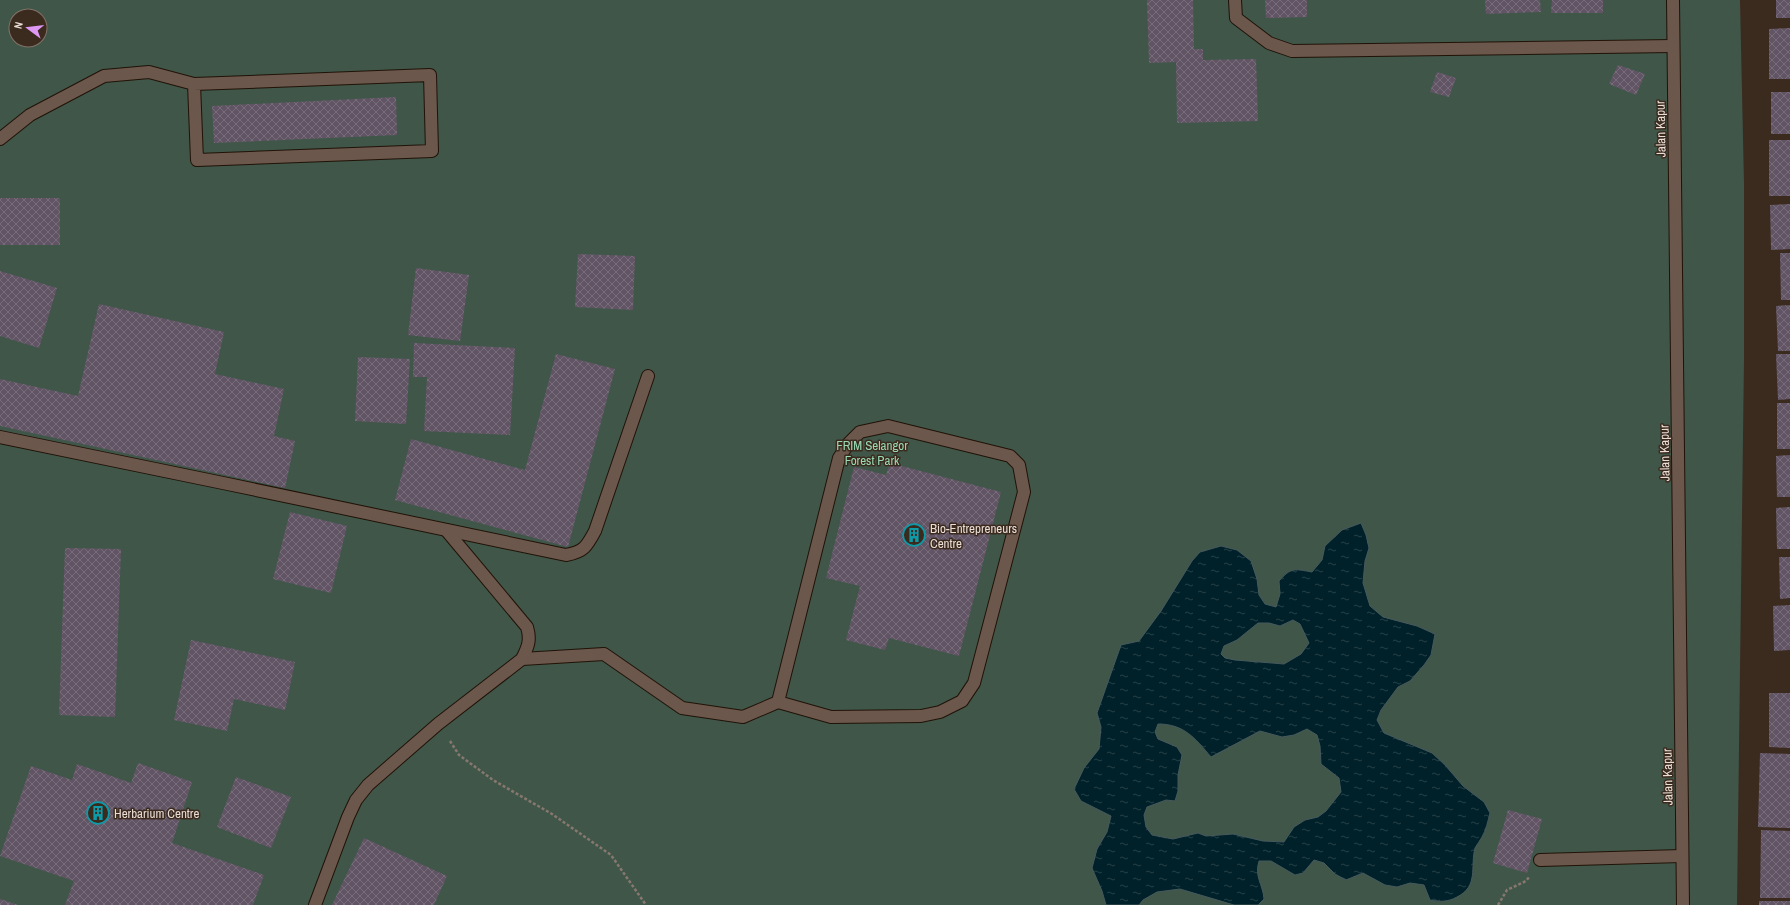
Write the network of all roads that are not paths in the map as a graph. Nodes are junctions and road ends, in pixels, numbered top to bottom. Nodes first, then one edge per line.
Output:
1 (1235, 0) edge
2 (1673, 0) edge
3 (1673, 46) junction
4 (194, 84) junction
5 (0, 139) edge
6 (648, 376) dead end
7 (0, 437) edge
8 (446, 530) junction
9 (522, 659) junction
10 (778, 702) junction
11 (1682, 856) junction
12 (1540, 860) road end
13 (314, 905) edge
14 (1683, 905) edge

1 - 3 street
2 - 3 street, Jalan Kapur
3 - 11 street, Jalan Kapur
4 - 4 street
4 - 5 street
6 - 8 street
7 - 8 street
8 - 9 street
9 - 10 street
9 - 13 street
10 - 10 street
11 - 12 street
11 - 14 street, Jalan Kapur

